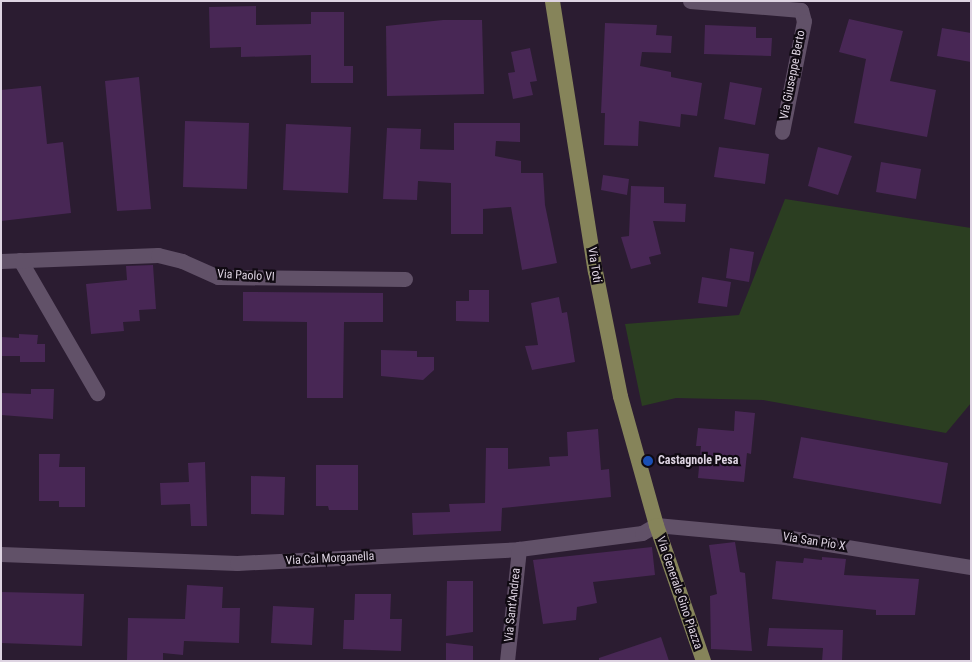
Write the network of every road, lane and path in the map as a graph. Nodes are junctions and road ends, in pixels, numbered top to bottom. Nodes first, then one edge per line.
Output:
1 (552, 1) edge
2 (690, 1) edge
3 (782, 132) dead end
4 (1, 260) edge
5 (20, 260) junction
6 (405, 279) dead end
7 (98, 393) dead end
8 (656, 525) junction
9 (519, 549) junction
10 (1, 554) edge
11 (971, 566) edge
12 (506, 661) edge
13 (703, 661) edge

1 - 8 main road, Via Toti
2 - 3 street, Via Giuseppe Berto
4 - 5 street, Via Paolo VI
5 - 6 street, Via Paolo VI
5 - 7 street
8 - 9 street, Via Cal Morganella
8 - 11 street, Via San Pio X
8 - 13 main road, Via Generale Gino Piazza
9 - 10 street, Via Cal Morganella
9 - 12 street, Via Sant'Andrea

